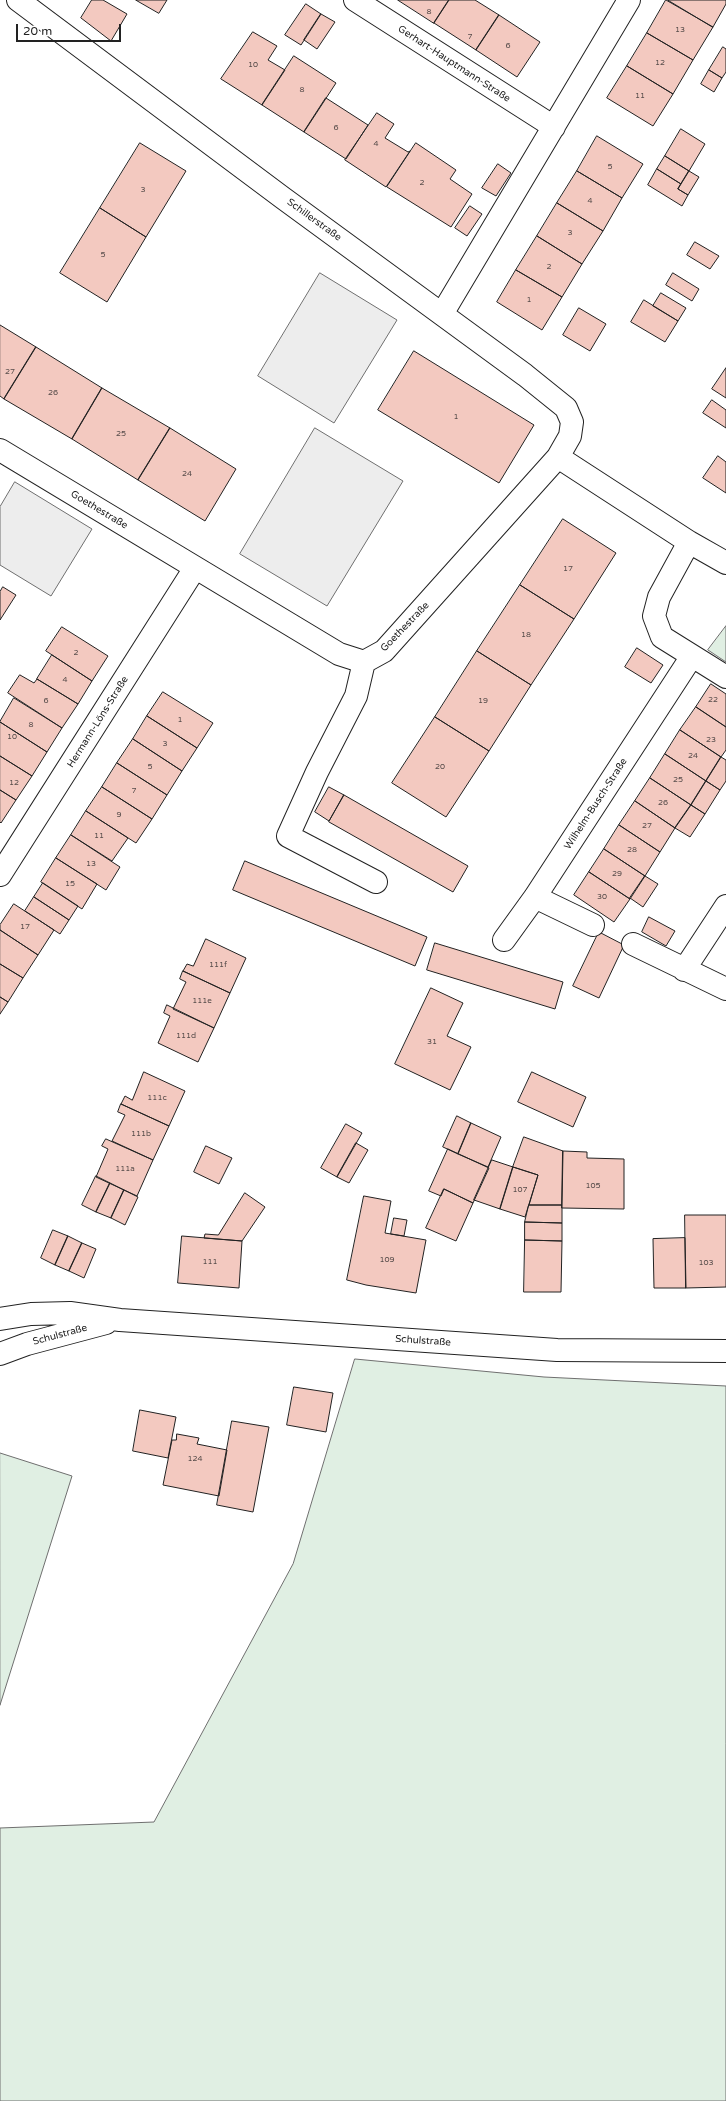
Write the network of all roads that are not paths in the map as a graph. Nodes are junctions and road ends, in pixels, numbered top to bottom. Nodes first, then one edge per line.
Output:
1 (18, 0) edge
2 (355, 0) edge
3 (629, 0) edge
4 (554, 127) junction
5 (442, 314) junction
6 (0, 450) edge
7 (558, 457) junction
8 (689, 542) junction
9 (726, 563) edge
10 (195, 568) junction
11 (692, 656) junction
12 (364, 662) junction
13 (726, 677) edge
14 (0, 875) edge
15 (376, 882) dead end
16 (535, 897) junction
17 (726, 906) edge
18 (593, 925) dead end
19 (504, 940) dead end
20 (633, 944) dead end
21 (684, 970) junction
22 (726, 989) edge
23 (0, 1319) edge
24 (120, 1320) junction
25 (726, 1351) edge
26 (0, 1354) edge

1 - 5 street, Schillerstraße
2 - 4 street, Gerhart-Hauptmann-Straße
3 - 4 street
4 - 5 street
5 - 7 street, Schillerstraße
6 - 10 street, Goethestraße
7 - 8 street
7 - 12 street, Goethestraße
8 - 9 street
8 - 11 street
10 - 12 street, Goethestraße
10 - 14 street, Hermann-Löns-Straße
11 - 13 street
11 - 16 street, Wilhelm-Busch-Straße
12 - 15 street
16 - 18 street
16 - 19 street, Wilhelm-Busch-Straße
17 - 21 street
20 - 21 street
21 - 22 street
23 - 24 street, Schulstraße
24 - 25 street, Schulstraße
24 - 26 street, Schulstraße

